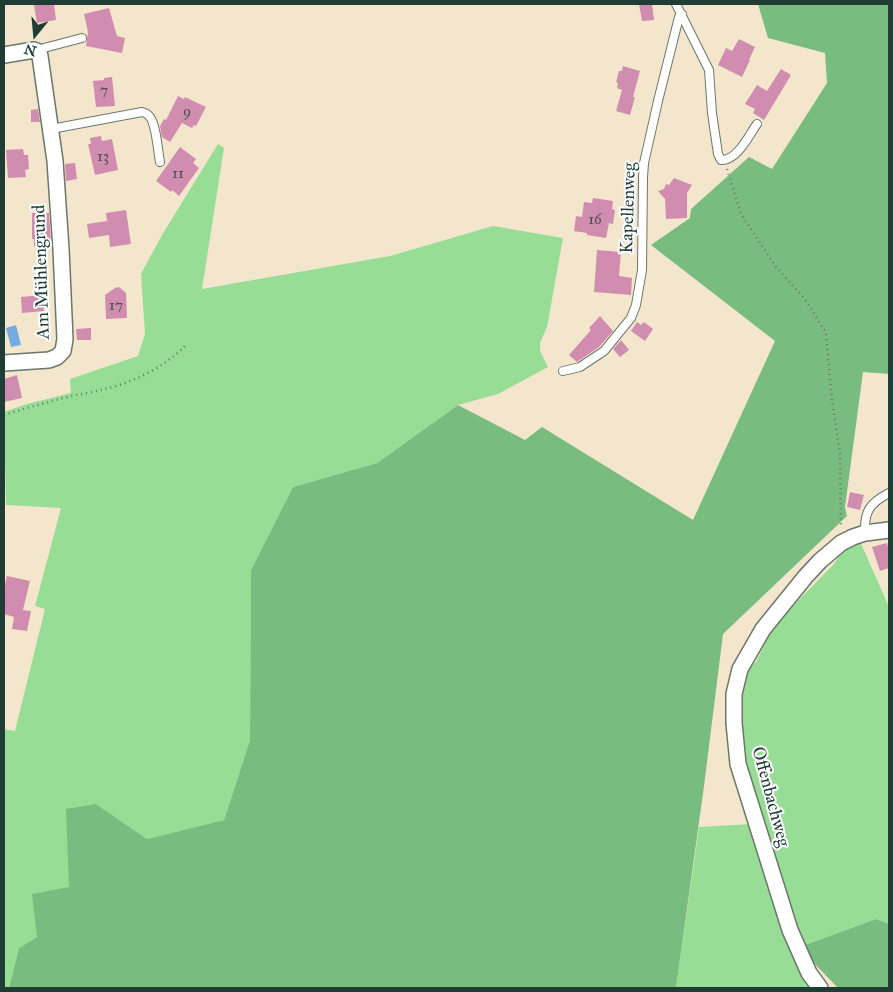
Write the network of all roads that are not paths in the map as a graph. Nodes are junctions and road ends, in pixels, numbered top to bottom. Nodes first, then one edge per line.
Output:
1 (676, 4) edge
2 (682, 14) junction
3 (82, 38) dead end
4 (39, 52) junction
5 (4, 55) edge
6 (757, 124) dead end
7 (51, 129) junction
8 (160, 162) dead end
9 (4, 363) edge
10 (563, 371) dead end
11 (889, 493) edge
12 (889, 530) edge
13 (865, 533) junction
14 (820, 988) edge

1 - 2 lane
2 - 6 lane
2 - 10 lane, Kapellenweg
3 - 4 lane
4 - 5 street
4 - 7 street, Am Mühlengrund
7 - 8 lane
7 - 9 street, Am Mühlengrund
11 - 13 lane
12 - 13 street, Offenbachweg
13 - 14 street, Offenbachweg

